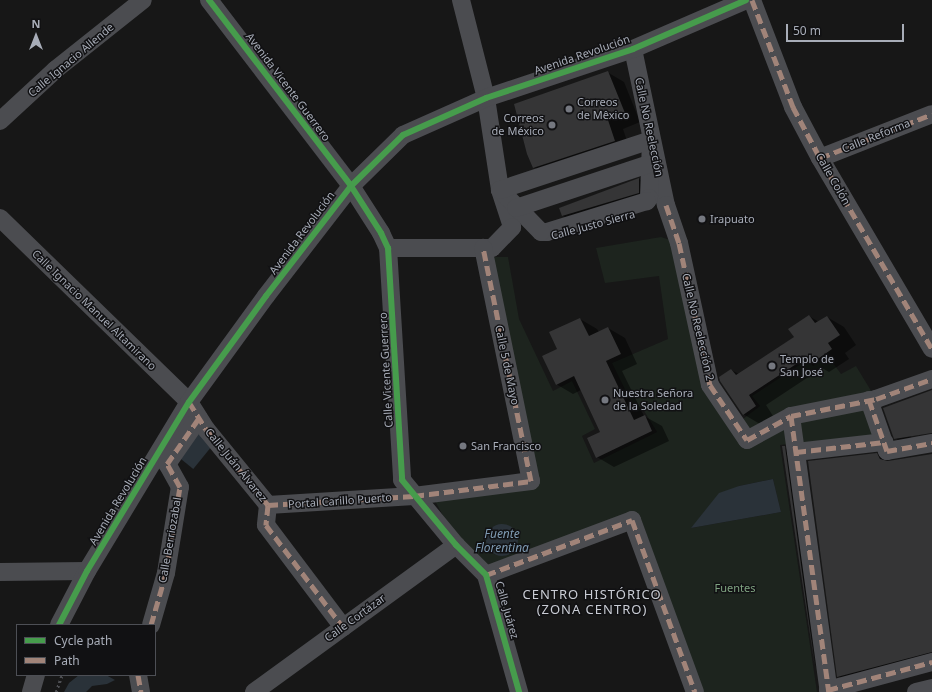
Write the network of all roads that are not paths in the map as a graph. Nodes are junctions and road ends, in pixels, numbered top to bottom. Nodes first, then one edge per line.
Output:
1 (143, 0) edge
2 (209, 0) edge
3 (461, 0) edge
4 (746, 0) edge
5 (752, 0) edge
6 (633, 49) junction
7 (486, 98) junction
8 (932, 114) edge
9 (0, 121) edge
10 (651, 140) junction
11 (820, 158) junction
12 (649, 164) junction
13 (351, 186) junction
14 (500, 190) junction
15 (666, 205) junction
16 (516, 208) junction
17 (0, 218) edge
18 (512, 227) junction
19 (388, 248) junction
20 (483, 248) junction
21 (932, 349) edge
22 (932, 379) edge
23 (869, 400) junction
24 (189, 402) junction
25 (791, 416) junction
26 (199, 418) junction
27 (884, 442) junction
28 (932, 442) edge
29 (796, 452) junction
30 (531, 481) joint
31 (414, 496) junction
32 (268, 506) junction
33 (456, 545) junction
34 (87, 571) junction
35 (0, 572) edge
36 (486, 575) junction
37 (60, 624) edge
38 (152, 624) edge
39 (343, 627) junction
40 (932, 662) edge
41 (36, 676) edge
42 (138, 676) edge
43 (932, 688) edge
44 (829, 691) edge
45 (31, 692) edge
46 (141, 692) edge
47 (254, 692) edge
48 (519, 692) edge
49 (695, 692) edge
50 (916, 692) edge

1 - 9 street, Calle Ignacio Allende
2 - 13 street, Avenida Vicente Guerrero
3 - 7 street
4 - 6 street, Avenida Revolución
5 - 11 street, Calle Colón
6 - 7 street, Avenida Revolución
6 - 10 street, Calle No Reelección
7 - 13 street, Avenida Revolución
7 - 14 street
8 - 11 street, Calle Reforma
10 - 12 street
10 - 14 street
10 - 15 street, Calle No Reelección
11 - 21 street, Calle Colón
12 - 16 street
12 - 16 street
13 - 19 street, Calle Vicente Guerrero
13 - 24 street, Avenida Revolución
14 - 16 street
14 - 18 street
15 - 18 street, Calle Justo Sierra
15 - 25 street, Calle No Reelección 2
17 - 24 street, Calle Ignacio Manuel Altamirano
18 - 20 street
19 - 20 street
19 - 31 street, Calle Vicente Guerrero
20 - 30 street, Calle 5 de Mayo
22 - 23 street
23 - 25 street
23 - 27 street
24 - 26 street, Calle Juán Álvarez
24 - 34 street, Avenida Revolución
25 - 29 street
26 - 32 street, Calle Juán Álvarez
26 - 38 street, Calle Berriozabal
27 - 28 street
27 - 29 street
29 - 44 street
30 - 31 street, Portal Carillo Puerto
31 - 32 street, Portal Carillo Puerto
31 - 33 street, Calle Vicente Guerrero
32 - 39 street, Calle Juán Álvarez
33 - 36 street, Calle Juárez
33 - 39 street, Calle Cortázar
34 - 35 street
34 - 37 street, Avenida Revolución
36 - 48 street, Calle Juárez
36 - 49 street
39 - 47 street, Calle Cortázar
40 - 44 street
41 - 45 street
42 - 46 street
43 - 50 street

